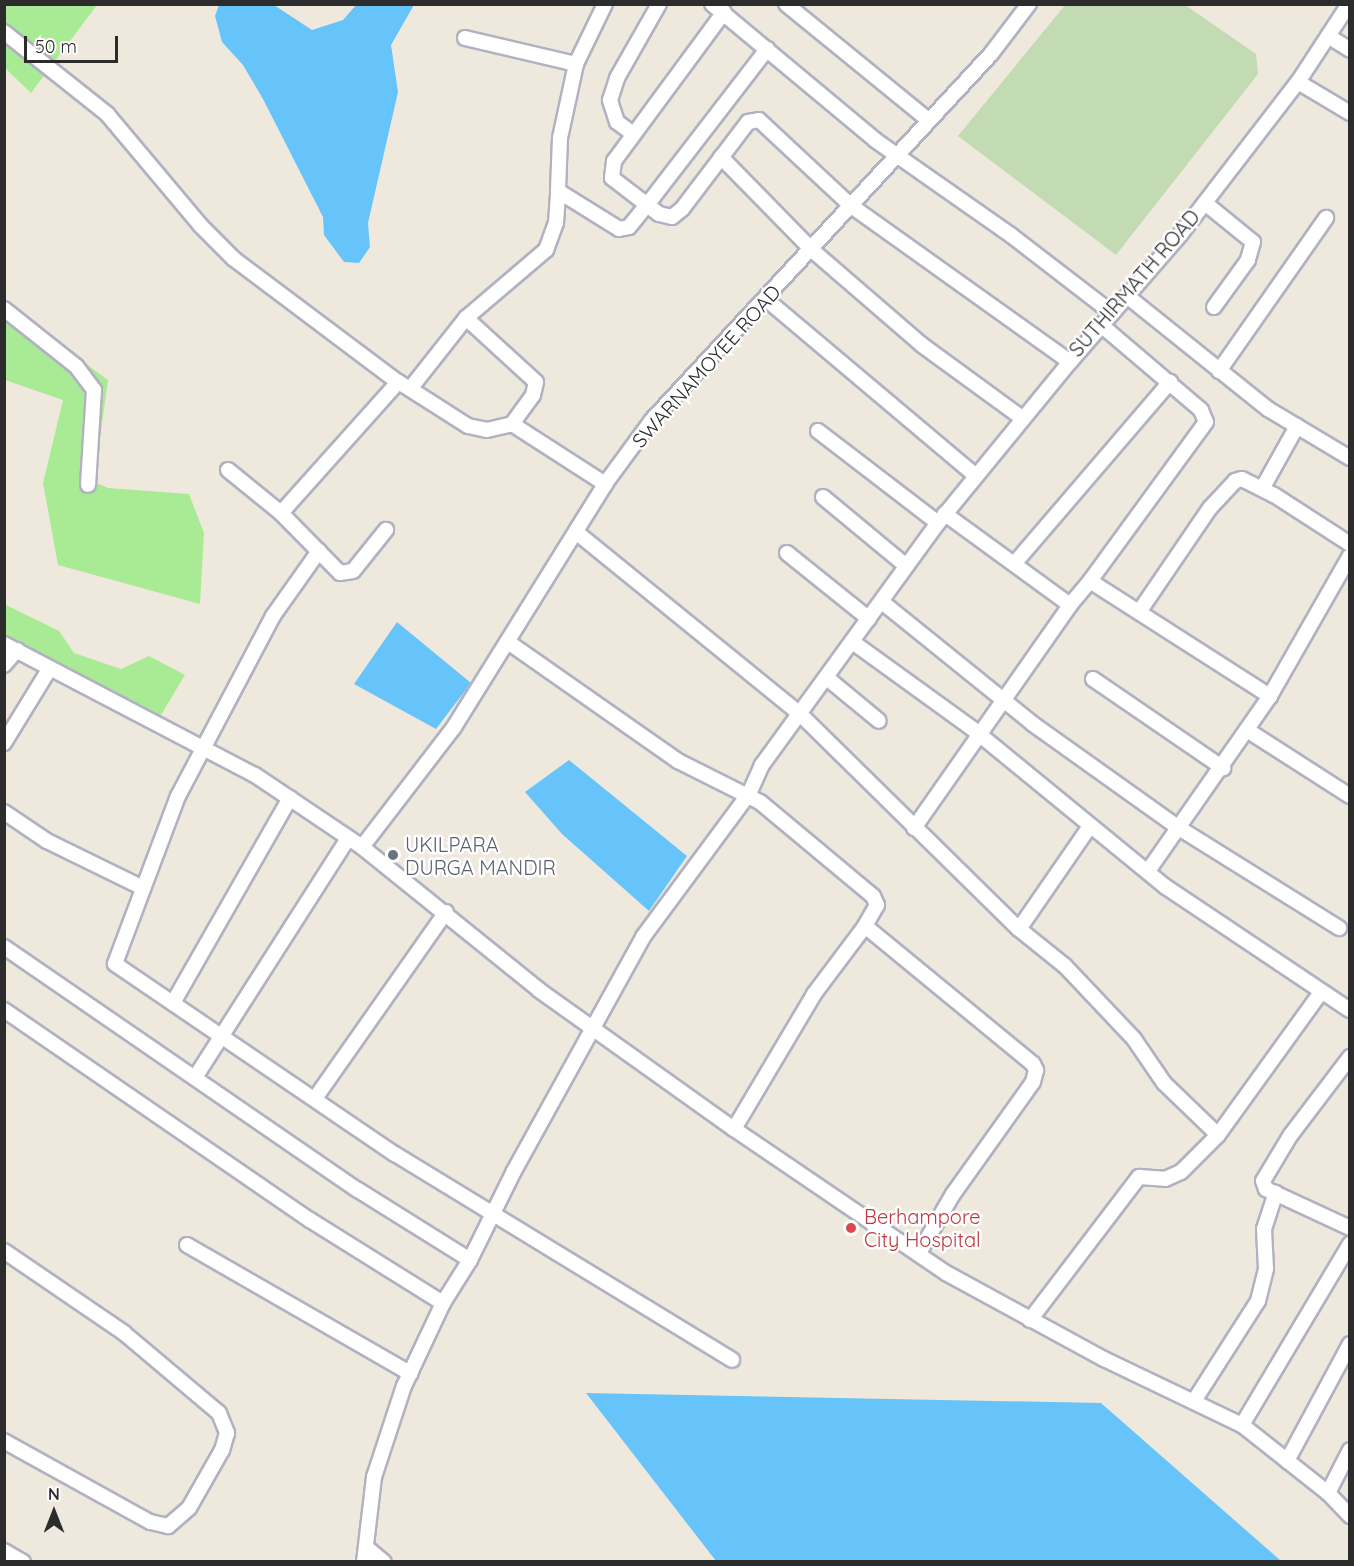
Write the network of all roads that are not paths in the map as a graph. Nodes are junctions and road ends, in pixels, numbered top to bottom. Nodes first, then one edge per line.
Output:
1 (605, 4) edge
2 (660, 4) edge
3 (786, 4) edge
4 (1029, 4) edge
5 (1349, 4) edge
6 (718, 8) edge
7 (4, 33) edge
8 (1328, 36) junction
9 (465, 38) dead end
10 (768, 49) junction
11 (1350, 50) edge
12 (576, 64) junction
13 (1298, 82) junction
14 (1350, 113) edge
15 (928, 120) junction
16 (633, 134) junction
17 (896, 153) junction
18 (721, 157) junction
19 (558, 191) junction
20 (1205, 203) junction
21 (647, 205) junction
22 (850, 205) junction
23 (1326, 218) dead end
24 (812, 250) junction
25 (1127, 296) junction
26 (767, 300) junction
27 (1214, 307) dead end
28 (4, 309) edge
29 (1112, 313) junction
30 (466, 318) junction
31 (1101, 325) junction
32 (1070, 362) junction
33 (1218, 371) junction
34 (1170, 382) junction
35 (404, 386) junction
36 (1022, 418) junction
37 (512, 424) junction
38 (1297, 426) junction
39 (818, 431) dead end
40 (1350, 458) edge
41 (228, 470) dead end
42 (976, 476) junction
43 (88, 484) dead end
44 (605, 484) junction
45 (1262, 489) junction
46 (823, 497) dead end
47 (281, 513) junction
48 (941, 519) junction
49 (386, 530) dead end
50 (576, 532) junction
51 (1350, 544) edge
52 (319, 551) junction
53 (787, 553) dead end
54 (1350, 556) edge
55 (1014, 564) junction
56 (906, 566) junction
57 (1090, 581) junction
58 (882, 602) junction
59 (1070, 605) junction
60 (1139, 612) junction
61 (870, 619) junction
62 (508, 642) junction
63 (854, 643) junction
64 (11, 647) edge
65 (4, 665) edge
66 (50, 669) junction
67 (827, 678) junction
68 (1093, 679) dead end
69 (1270, 696) junction
70 (1003, 700) junction
71 (800, 714) junction
72 (879, 721) dead end
73 (1247, 730) junction
74 (979, 735) junction
75 (4, 743) edge
76 (204, 748) junction
77 (1223, 768) junction
78 (749, 794) junction
79 (1350, 796) edge
80 (290, 798) junction
81 (4, 812) edge
82 (1090, 826) junction
83 (914, 828) junction
84 (1179, 828) junction
85 (348, 838) junction
86 (362, 847) junction
87 (1148, 871) junction
88 (143, 888) junction
89 (446, 912) junction
90 (865, 926) junction
91 (1339, 928) dead end
92 (1018, 929) junction
93 (4, 946) edge
94 (1322, 992) junction
95 (173, 1003) junction
96 (4, 1010) edge
97 (1350, 1010) edge
98 (591, 1029) junction
99 (223, 1036) junction
100 (1350, 1057) edge
101 (196, 1076) junction
102 (315, 1097) junction
103 (734, 1129) junction
104 (1218, 1135) junction
105 (1276, 1193) junction
106 (491, 1216) junction
107 (1350, 1228) edge
108 (1350, 1244) edge
109 (188, 1245) dead end
110 (4, 1251) edge
111 (920, 1253) junction
112 (470, 1260) junction
113 (443, 1303) junction
114 (1030, 1320) junction
115 (1350, 1344) edge
116 (732, 1360) dead end
117 (411, 1374) junction
118 (1194, 1401) junction
119 (1242, 1425) junction
120 (4, 1441) edge
121 (1350, 1450) edge
122 (1287, 1461) junction
123 (1328, 1493) junction
124 (1350, 1516) edge
125 (366, 1547) junction
126 (4, 1551) edge
127 (23, 1562) edge
128 (364, 1562) edge
129 (384, 1562) edge

1 - 12 street
2 - 16 street
3 - 15 street
4 - 15 street, SWARNAMOYEE ROAD
5 - 8 street, SUTHIRMATH ROAD
6 - 10 street
6 - 16 street
7 - 35 street
8 - 11 street
8 - 13 street, SUTHIRMATH ROAD
9 - 12 street
10 - 17 street
10 - 21 street
12 - 19 street
13 - 14 street
13 - 20 street, SUTHIRMATH ROAD
15 - 17 street, SWARNAMOYEE ROAD
16 - 21 street
17 - 22 street, SWARNAMOYEE ROAD
17 - 29 street
18 - 21 street
18 - 22 street, SUTHIRMATH ROAD
18 - 24 street
19 - 21 street
19 - 30 street
20 - 25 street, SUTHIRMATH ROAD
20 - 27 street
22 - 24 street, SWARNAMOYEE ROAD
22 - 32 street, SUTHIRMATH ROAD
23 - 33 street
24 - 26 street, SWARNAMOYEE ROAD
24 - 36 street
25 - 29 street, SUTHIRMATH ROAD
25 - 33 street
26 - 42 street
26 - 44 street, SWARNAMOYEE ROAD
28 - 43 street
29 - 31 street, SUTHIRMATH ROAD
30 - 35 street
30 - 37 street
31 - 32 street, SUTHIRMATH ROAD
31 - 34 street
32 - 36 street
33 - 38 street
34 - 55 street
34 - 57 street
35 - 37 street
35 - 47 street
36 - 42 street
37 - 44 street
38 - 40 street
38 - 45 street
39 - 48 street
41 - 47 street
42 - 48 street
44 - 50 street, SWARNAMOYEE ROAD
45 - 51 street
45 - 60 street
46 - 56 street
47 - 52 street
48 - 55 street
48 - 56 street
49 - 52 street
50 - 62 street, SWARNAMOYEE ROAD
50 - 71 street
52 - 76 street
53 - 61 street
54 - 69 street
55 - 59 street
56 - 58 street
57 - 59 street
57 - 60 street
58 - 61 street
58 - 70 street
59 - 70 street
60 - 69 street
61 - 63 street
62 - 78 street
62 - 86 street, SWARNAMOYEE ROAD
63 - 67 street
63 - 74 street
64 - 65 street
64 - 66 street
66 - 75 street
66 - 76 street
67 - 71 street
67 - 72 street
68 - 77 street
69 - 73 street
70 - 74 street
70 - 84 street
71 - 78 street
71 - 83 street
73 - 77 street
73 - 79 street
74 - 82 street
74 - 83 street
76 - 80 street
76 - 88 street
77 - 84 street
78 - 90 street
78 - 98 street
80 - 85 street
80 - 95 street
81 - 88 street
82 - 87 street
82 - 92 street
83 - 92 street
84 - 87 street
84 - 91 street
85 - 86 street
85 - 99 street
86 - 89 street
87 - 94 street
88 - 95 street
89 - 98 street
89 - 102 street
90 - 103 street
90 - 111 street
92 - 104 street
93 - 101 street
94 - 97 street
94 - 104 street
95 - 99 street
96 - 113 street
98 - 103 street
98 - 106 street
99 - 101 street
99 - 102 street
100 - 105 street
101 - 112 street
102 - 106 street
103 - 111 street
104 - 114 street
105 - 107 street
105 - 118 street
106 - 112 street
106 - 116 street
108 - 119 street
109 - 117 street
110 - 120 street
111 - 114 street
112 - 113 street
113 - 117 street
114 - 118 street
115 - 122 street
117 - 125 street
118 - 119 street
119 - 122 street
121 - 123 street
122 - 123 street
123 - 124 street
125 - 128 street
125 - 129 street
126 - 127 street

